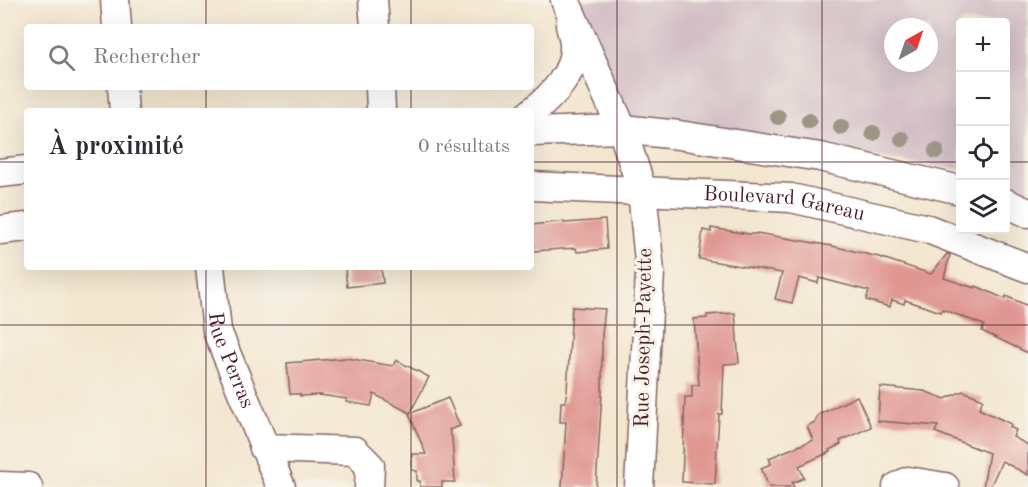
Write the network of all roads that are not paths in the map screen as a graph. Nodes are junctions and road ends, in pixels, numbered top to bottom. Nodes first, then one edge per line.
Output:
1 (115, 0) edge
2 (373, 0) edge
3 (565, 0) edge
4 (117, 24) edge
5 (375, 24) edge
6 (122, 90) edge
7 (380, 90) edge
8 (124, 108) edge
9 (381, 108) edge
10 (534, 111) edge
11 (622, 129) junction
12 (534, 132) edge
13 (24, 170) edge
14 (0, 172) edge
15 (534, 186) edge
16 (956, 189) edge
17 (642, 190) junction
18 (1010, 205) edge
19 (1028, 213) edge
20 (24, 227) edge
21 (0, 230) edge
22 (1028, 268) edge
23 (210, 270) edge
24 (264, 448) junction
25 (0, 486) edge
26 (28, 487) edge
27 (281, 487) edge
28 (369, 487) edge
29 (639, 487) edge
30 (897, 487) edge
31 (945, 487) edge

1 - 4 street
2 - 5 street
3 - 10 street
3 - 11 street, Rue Joseph-Payette
6 - 8 street
7 - 9 street
11 - 12 street
11 - 16 street
11 - 17 street, Rue Joseph-Payette
13 - 14 street
15 - 17 street, Boulevard Gareau
17 - 22 street, Boulevard Gareau
17 - 29 street, Rue Joseph-Payette
18 - 19 street
20 - 21 street
23 - 24 street, Rue Perras
24 - 27 street, Rue Perras
24 - 28 street
25 - 26 street
30 - 31 street

